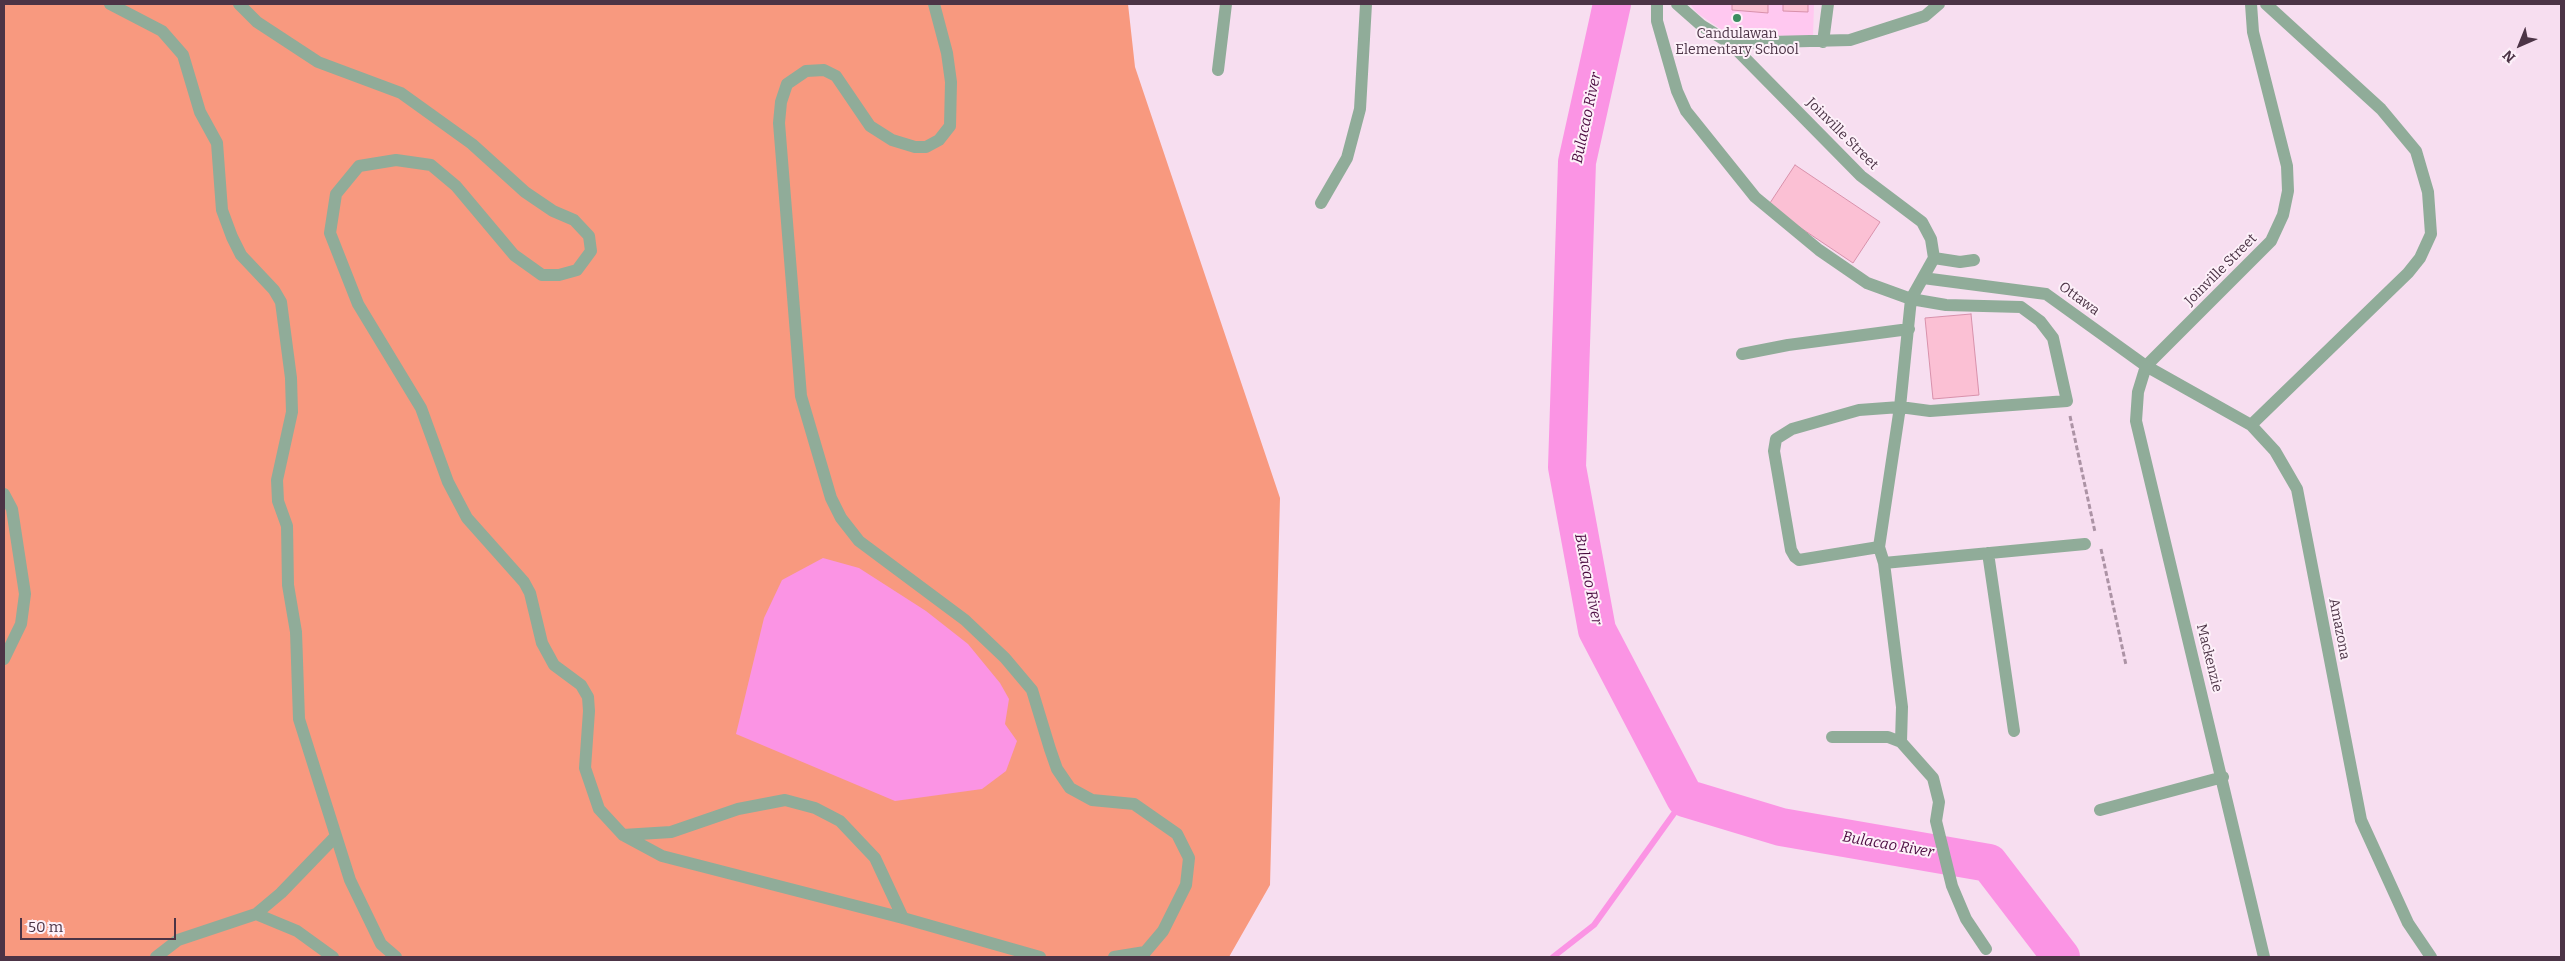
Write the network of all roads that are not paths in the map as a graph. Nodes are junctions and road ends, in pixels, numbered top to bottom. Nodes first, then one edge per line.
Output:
1 (110, 4) edge
2 (239, 4) edge
3 (934, 4) edge
4 (1226, 4) edge
5 (1366, 4) edge
6 (1657, 4) edge
7 (1677, 4) edge
8 (1828, 4) edge
9 (1939, 4) edge
10 (2251, 4) edge
11 (2266, 4) edge
12 (1730, 42) junction
13 (1823, 42) junction
14 (1218, 70) dead end
15 (1322, 203) dead end
16 (1934, 258) junction
17 (1974, 260) dead end
18 (1923, 278) junction
19 (1911, 299) junction
20 (1909, 329) junction
21 (1742, 354) dead end
22 (2146, 366) junction
23 (1900, 407) junction
24 (2251, 425) junction
25 (4, 494) edge
26 (2085, 544) road end
27 (1879, 547) junction
28 (1988, 553) junction
29 (1884, 563) junction
30 (4, 659) edge
31 (2014, 731) dead end
32 (1832, 737) dead end
33 (1901, 742) junction
34 (2223, 777) junction
35 (2100, 810) dead end
36 (623, 835) junction
37 (336, 836) junction
38 (256, 914) junction
39 (903, 918) junction
40 (1986, 949) dead end
41 (1143, 955) edge
42 (156, 957) edge
43 (333, 957) edge
44 (396, 957) edge
45 (1040, 957) edge
46 (1114, 957) edge
47 (2264, 957) edge
48 (2431, 957) edge

1 - 37 street
2 - 36 street
3 - 41 street
4 - 14 street
5 - 15 street
6 - 19 street
7 - 12 street, Joinville Street
8 - 13 street
9 - 13 street, Joinville Street
10 - 22 street, Joinville Street
11 - 24 street
12 - 13 street, Joinville Street
12 - 16 street, Joinville Street
16 - 17 street
16 - 18 street
18 - 19 street
18 - 22 street, Ottawa
19 - 20 street
19 - 23 street
20 - 21 street
20 - 23 street
22 - 24 street, Amazona
22 - 34 street, Mackenzie
23 - 27 street
23 - 27 street
24 - 48 street, Amazona
25 - 30 street
26 - 28 street
27 - 29 street
28 - 29 street
28 - 31 street
29 - 33 street
32 - 33 street
33 - 40 street
34 - 35 street
34 - 47 street, Mackenzie
36 - 39 street
36 - 39 street
37 - 38 street
37 - 44 street
38 - 42 street
38 - 43 street
39 - 45 street
41 - 46 street

